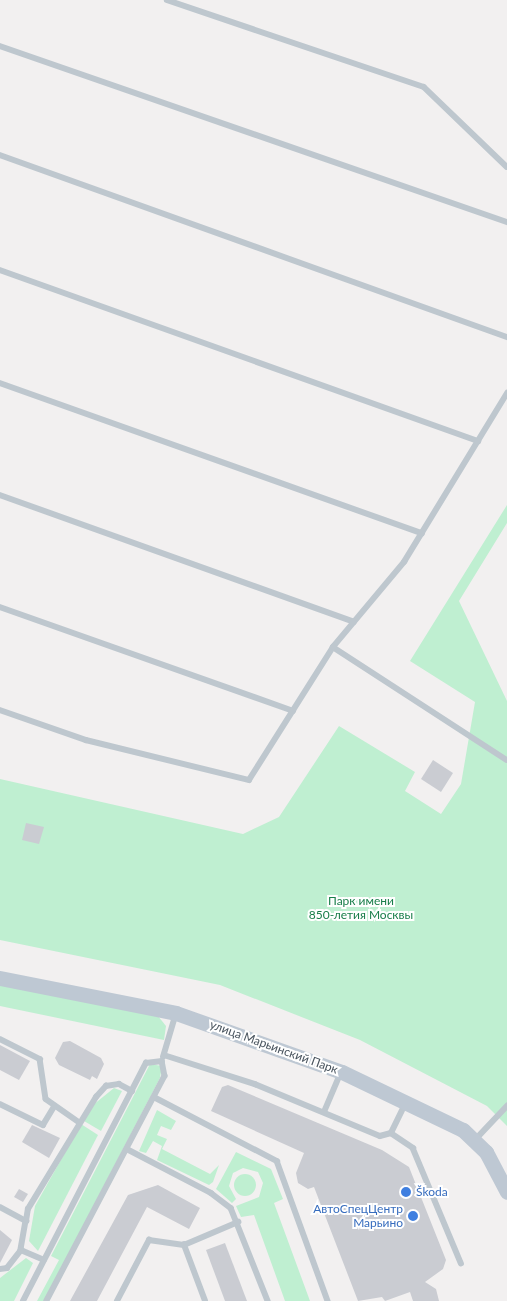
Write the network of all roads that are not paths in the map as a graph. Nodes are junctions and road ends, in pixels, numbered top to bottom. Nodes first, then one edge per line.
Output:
1 (167, 0) edge
2 (0, 46) edge
3 (0, 155) edge
4 (507, 167) edge
5 (507, 222) edge
6 (0, 270) edge
7 (507, 338) edge
8 (0, 383) edge
9 (507, 393) edge
10 (478, 441) junction
11 (0, 495) edge
12 (422, 533) junction
13 (0, 607) edge
14 (354, 622) junction
15 (333, 647) junction
16 (0, 710) edge
17 (292, 711) junction
18 (507, 760) edge
19 (0, 978) edge
20 (176, 1013) junction
21 (0, 1039) edge
22 (163, 1058) junction
23 (342, 1072) junction
24 (132, 1091) junction
25 (154, 1097) junction
26 (406, 1101) junction
27 (0, 1104) edge
28 (507, 1106) edge
29 (54, 1107) junction
30 (324, 1112) junction
31 (78, 1120) junction
32 (391, 1133) junction
33 (475, 1140) junction
34 (127, 1149) junction
35 (507, 1192) edge
36 (0, 1207) edge
37 (26, 1221) junction
38 (238, 1222) junction
39 (184, 1245) junction
40 (21, 1250) junction
41 (44, 1260) junction
42 (461, 1263) dead end
43 (0, 1269) edge
44 (23, 1301) edge
45 (47, 1301) edge
46 (117, 1301) edge
47 (205, 1301) edge
48 (268, 1301) edge
49 (328, 1301) edge

1 - 4 lane
2 - 5 lane
3 - 7 lane
6 - 10 lane
8 - 12 lane
9 - 10 lane
10 - 12 lane
11 - 14 lane
12 - 14 lane
13 - 17 lane
14 - 15 lane
15 - 17 lane
15 - 18 lane
16 - 17 lane
19 - 20 main road, улица Марьинский Парк
20 - 22 lane
20 - 23 main road, улица Марьинский Парк
21 - 29 lane
22 - 24 lane
22 - 25 lane
22 - 30 lane
23 - 26 main road, улица Марьинский Парк
23 - 30 lane
24 - 31 lane
24 - 41 lane
25 - 34 lane
25 - 49 lane
26 - 32 lane
26 - 33 main road, улица Марьинский Парк
27 - 29 lane
28 - 33 lane
29 - 31 lane
30 - 32 lane
31 - 37 lane
32 - 42 lane
33 - 35 main road, улица Марьинский Парк
34 - 38 lane
34 - 45 lane
36 - 37 lane
37 - 40 lane
38 - 39 lane
38 - 48 lane
39 - 46 lane
39 - 47 lane
40 - 41 lane
40 - 43 lane
41 - 44 lane

